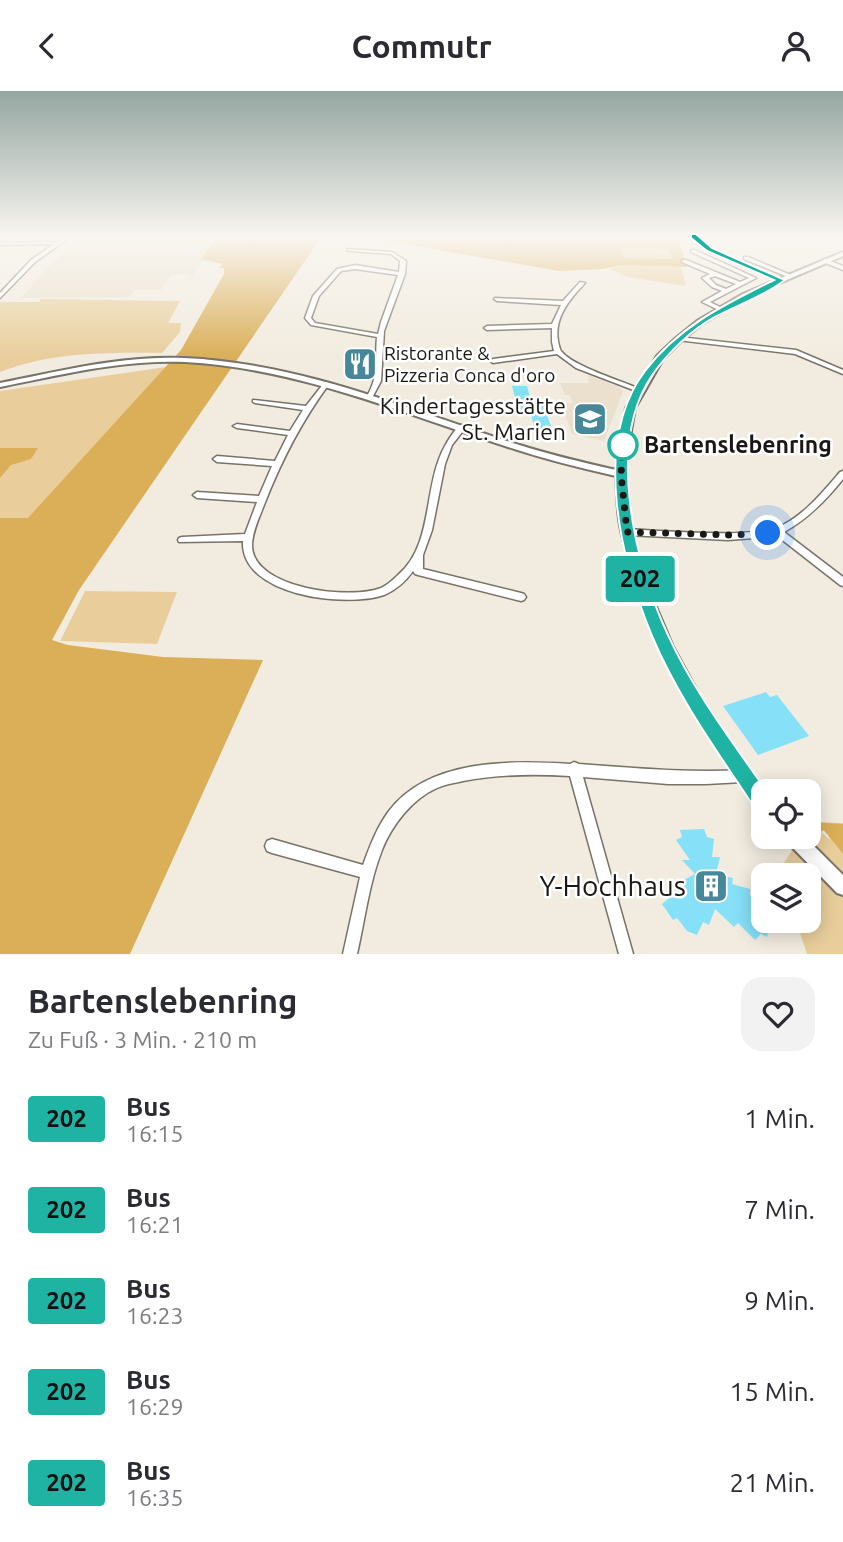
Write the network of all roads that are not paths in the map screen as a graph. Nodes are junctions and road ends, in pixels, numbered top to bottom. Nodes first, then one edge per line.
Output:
1 (19, 276) edge
2 (333, 276) edge
3 (401, 276) edge
4 (709, 276) edge
5 (723, 276) edge
6 (750, 276) edge
7 (772, 276) edge
8 (788, 276) edge
9 (781, 280) junction
10 (582, 282) dead end
11 (740, 284) junction
12 (726, 291) junction
13 (0, 296) edge
14 (497, 299) dead end
15 (564, 303) junction
16 (721, 309) junction
17 (553, 326) junction
18 (487, 328) dead end
19 (381, 336) junction
20 (679, 339) junction
21 (558, 352) junction
22 (163, 360) junction
23 (493, 362) dead end
24 (843, 372) edge
25 (0, 379) edge
26 (326, 384) junction
27 (0, 386) edge
28 (638, 390) junction
29 (370, 396) junction
30 (255, 401) dead end
31 (306, 408) junction
32 (237, 426) dead end
33 (462, 427) junction
34 (291, 433) junction
35 (216, 459) dead end
36 (276, 464) junction
37 (621, 474) junction
38 (843, 474) edge
39 (197, 495) dead end
40 (262, 499) junction
41 (777, 531) junction
42 (627, 532) junction
43 (248, 537) junction
44 (182, 540) dead end
45 (419, 556) junction
46 (843, 582) edge
47 (521, 597) dead end
48 (573, 768) junction
49 (743, 776) junction
50 (751, 787) edge
51 (272, 846) dead end
52 (806, 849) edge
53 (369, 873) junction
54 (843, 887) edge
55 (350, 954) edge
56 (626, 954) edge

1 - 13 street
2 - 19 street
3 - 19 street
4 - 12 street
5 - 11 street
6 - 11 street
7 - 9 street
8 - 9 street
9 - 16 street
10 - 15 street
11 - 12 street
12 - 16 street
14 - 15 street
15 - 17 street
16 - 20 street
17 - 18 street
17 - 21 street
19 - 29 street
20 - 24 street
20 - 28 street
21 - 23 street
21 - 28 street
22 - 25 street
22 - 26 street
22 - 27 street
26 - 29 street
26 - 31 street
28 - 37 street
29 - 33 street
30 - 31 street
31 - 34 street
32 - 34 street
33 - 37 street
33 - 45 street
34 - 36 street
35 - 36 street
36 - 40 street
37 - 42 street
38 - 41 street
39 - 40 street
40 - 43 street
41 - 42 street
41 - 46 street
42 - 49 street
43 - 44 street
43 - 45 street
45 - 47 street
48 - 49 street
48 - 53 street
48 - 56 street
49 - 50 street
51 - 53 street
52 - 54 street
53 - 55 street

